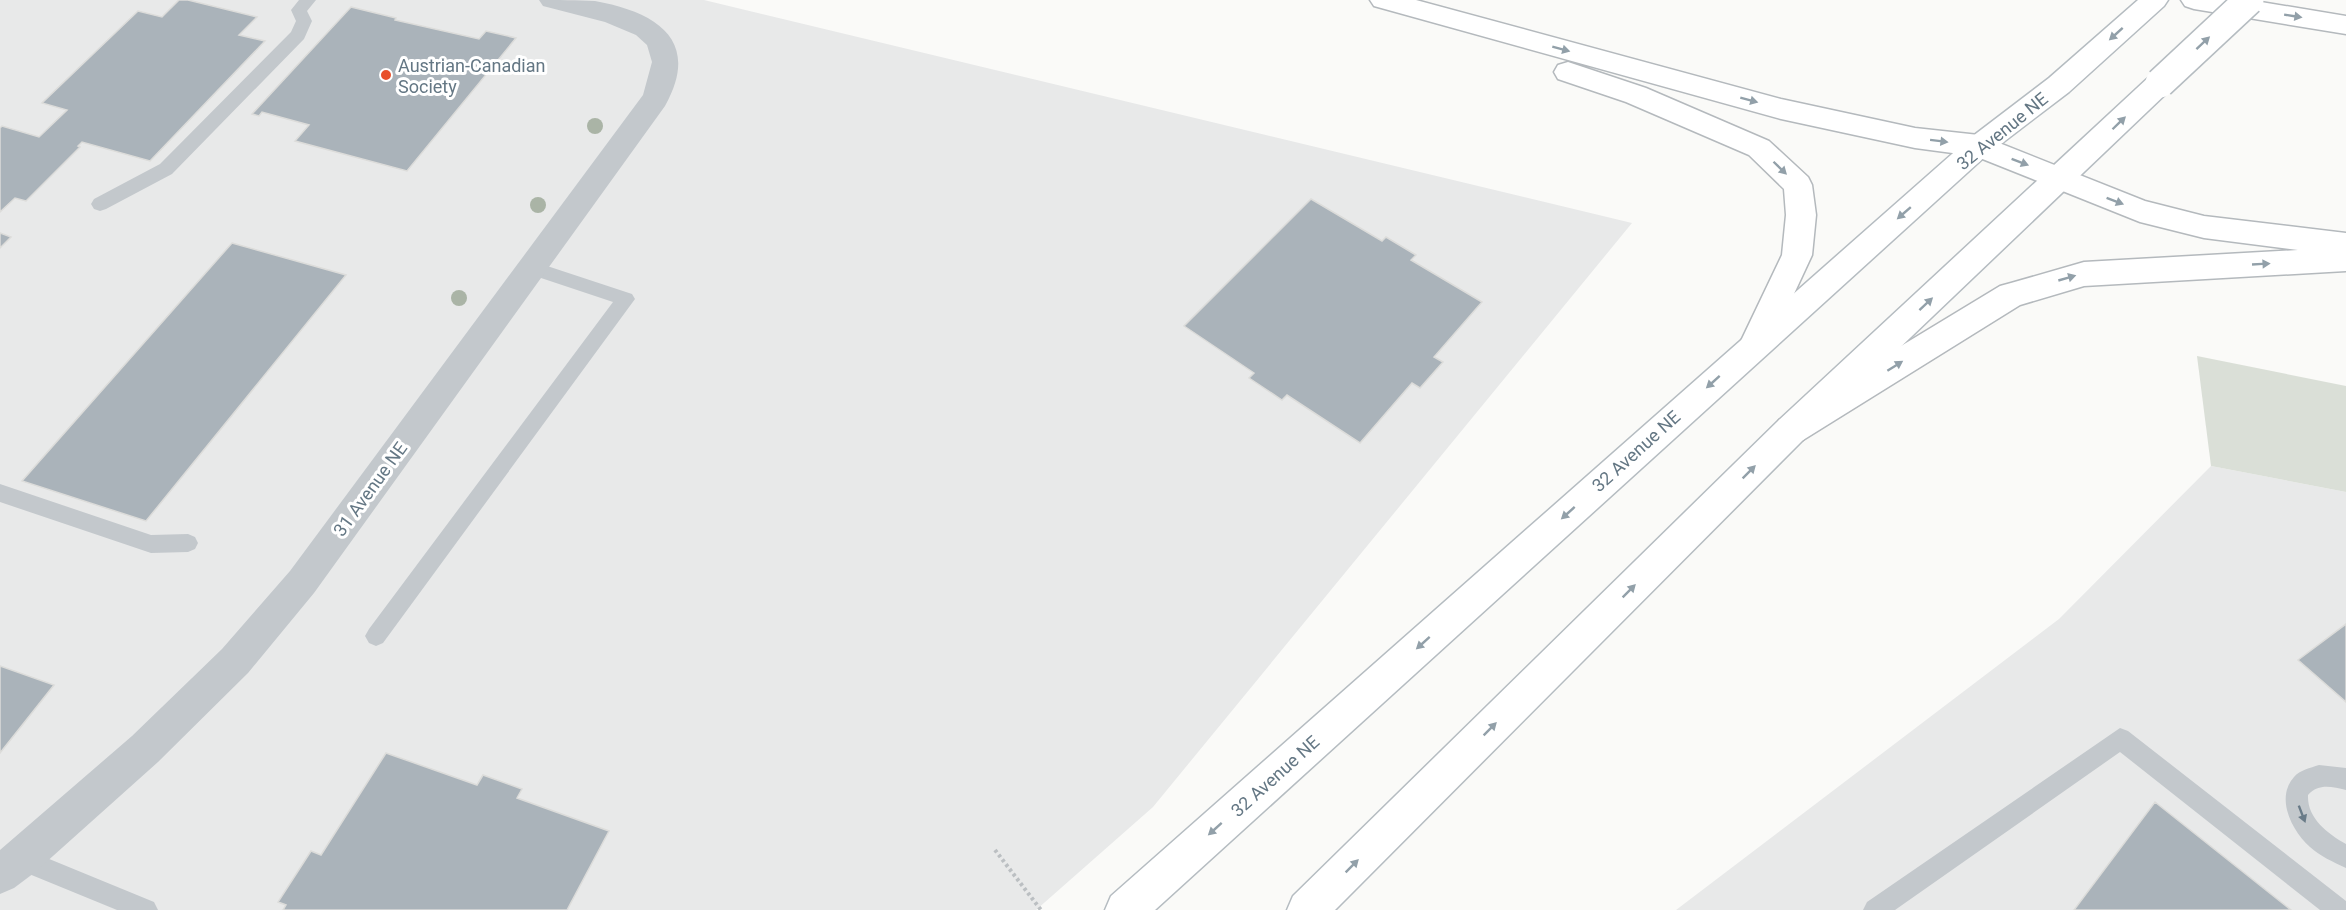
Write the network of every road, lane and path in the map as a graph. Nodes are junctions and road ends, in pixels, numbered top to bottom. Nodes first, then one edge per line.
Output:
1 (308, 0) edge
2 (552, 0) edge
3 (1360, 0) edge
4 (1383, 0) edge
5 (2155, 0) edge
6 (2194, 0) edge
7 (2249, 0) edge
8 (2346, 25) edge
9 (1979, 146) junction
10 (2061, 178) junction
11 (100, 204) dead end
12 (2346, 245) edge
13 (2346, 260) edge
14 (532, 268) junction
15 (1756, 343) junction
16 (1791, 430) junction
17 (0, 493) edge
18 (188, 543) dead end
19 (376, 636) dead end
20 (2346, 779) edge
21 (995, 850) dead end
22 (2346, 856) edge
23 (10, 866) edge
24 (1309, 909) edge
25 (146, 910) edge
26 (1041, 910) edge
27 (1125, 910) edge
28 (1875, 910) edge
29 (2339, 910) edge

1 - 11 lane
2 - 14 street, 31 Avenue NE
3 -> 15 main road
4 -> 9 main road
5 -> 9 main road, 32 Avenue NE
6 -> 8 main road
10 -> 7 main road, bridge
9 -> 10 main road
9 -> 15 main road, 32 Avenue NE
10 -> 12 main road
16 -> 10 main road
16 -> 13 main road
14 - 19 lane
14 - 23 street, 31 Avenue NE
15 -> 27 main road, 32 Avenue NE
24 -> 16 main road
17 - 18 lane
20 -> 22 lane
21 - 26 path
23 - 25 lane
28 - 29 lane

